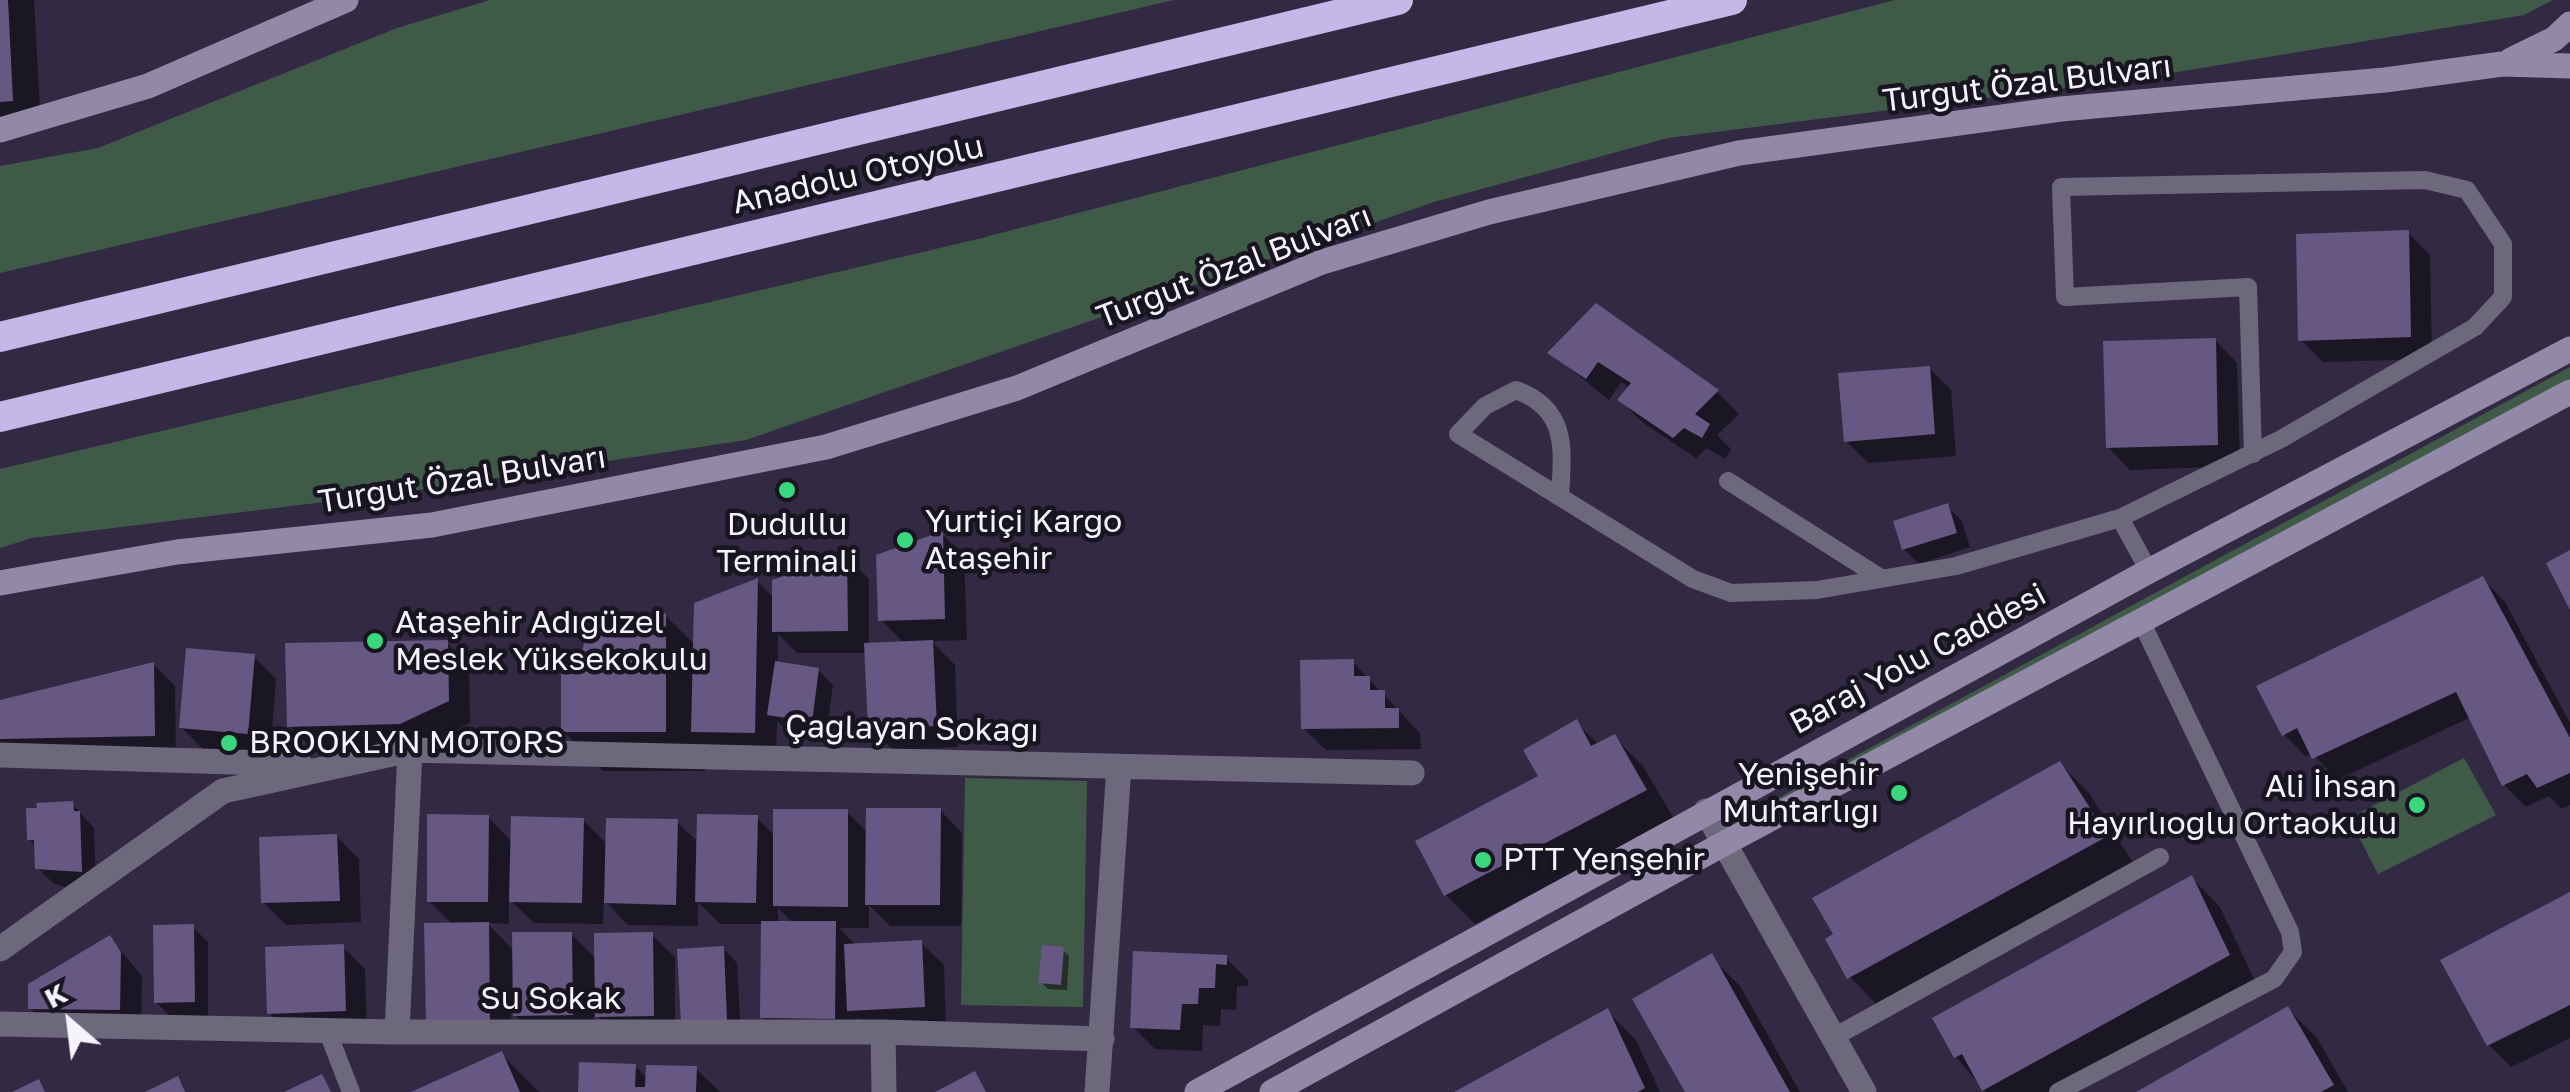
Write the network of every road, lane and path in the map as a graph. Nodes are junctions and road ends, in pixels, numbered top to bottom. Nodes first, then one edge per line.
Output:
1 (346, 0) edge
2 (1398, 0) edge
3 (1732, 0) edge
4 (2570, 24) edge
5 (2502, 64) junction
6 (2570, 66) edge
7 (0, 130) edge
8 (0, 337) edge
9 (2570, 349) edge
10 (2570, 392) edge
11 (0, 416) edge
12 (2253, 454) junction
13 (1728, 481) dead end
14 (1560, 496) junction
15 (2120, 518) junction
16 (2149, 571) junction
17 (1881, 578) junction
18 (0, 583) edge
19 (2140, 619) junction
20 (410, 750) junction
21 (0, 755) edge
22 (340, 765) junction
23 (1119, 766) junction
24 (1412, 773) dead end
25 (1706, 810) junction
26 (1725, 842) junction
27 (2160, 857) dead end
28 (0, 949) edge
29 (0, 1024) edge
30 (326, 1030) junction
31 (397, 1032) junction
32 (883, 1032) junction
33 (1834, 1038) junction
34 (1102, 1039) junction
35 (351, 1092) edge
36 (884, 1092) edge
37 (1097, 1092) edge
38 (1197, 1092) edge
39 (1272, 1092) edge
40 (1864, 1092) edge
41 (2058, 1092) edge

1 - 7 main road
2 - 8 highway, Anadolu Otoyolu
3 - 11 highway, Anadolu Otoyolu
4 - 5 main road
5 - 6 main road
5 - 18 main road, Turgut Özal Bulvarı
9 - 16 main road, Baraj Yolu Caddesi
10 - 19 main road
12 - 12 lane
12 - 15 lane
13 - 17 lane
14 - 14 lane
14 - 17 lane
15 - 16 lane
15 - 17 lane
16 - 25 main road, Baraj Yolu Caddesi
19 - 26 main road
19 - 41 lane
20 - 22 street, Çağlayan Sokağı
20 - 23 street, Çağlayan Sokağı
20 - 31 street
21 - 22 street
22 - 28 street, Çağlayan Sokağı
23 - 24 street, Çağlayan Sokağı
23 - 34 street
25 - 26 street
25 - 38 main road, Baraj Yolu Caddesi
26 - 33 street
26 - 39 main road
27 - 33 lane
29 - 30 street, Su Sokak
30 - 31 street, Su Sokak
30 - 35 lane
31 - 32 street, Su Sokak
32 - 34 street, Su Sokak
32 - 36 street
33 - 40 street
34 - 37 street

